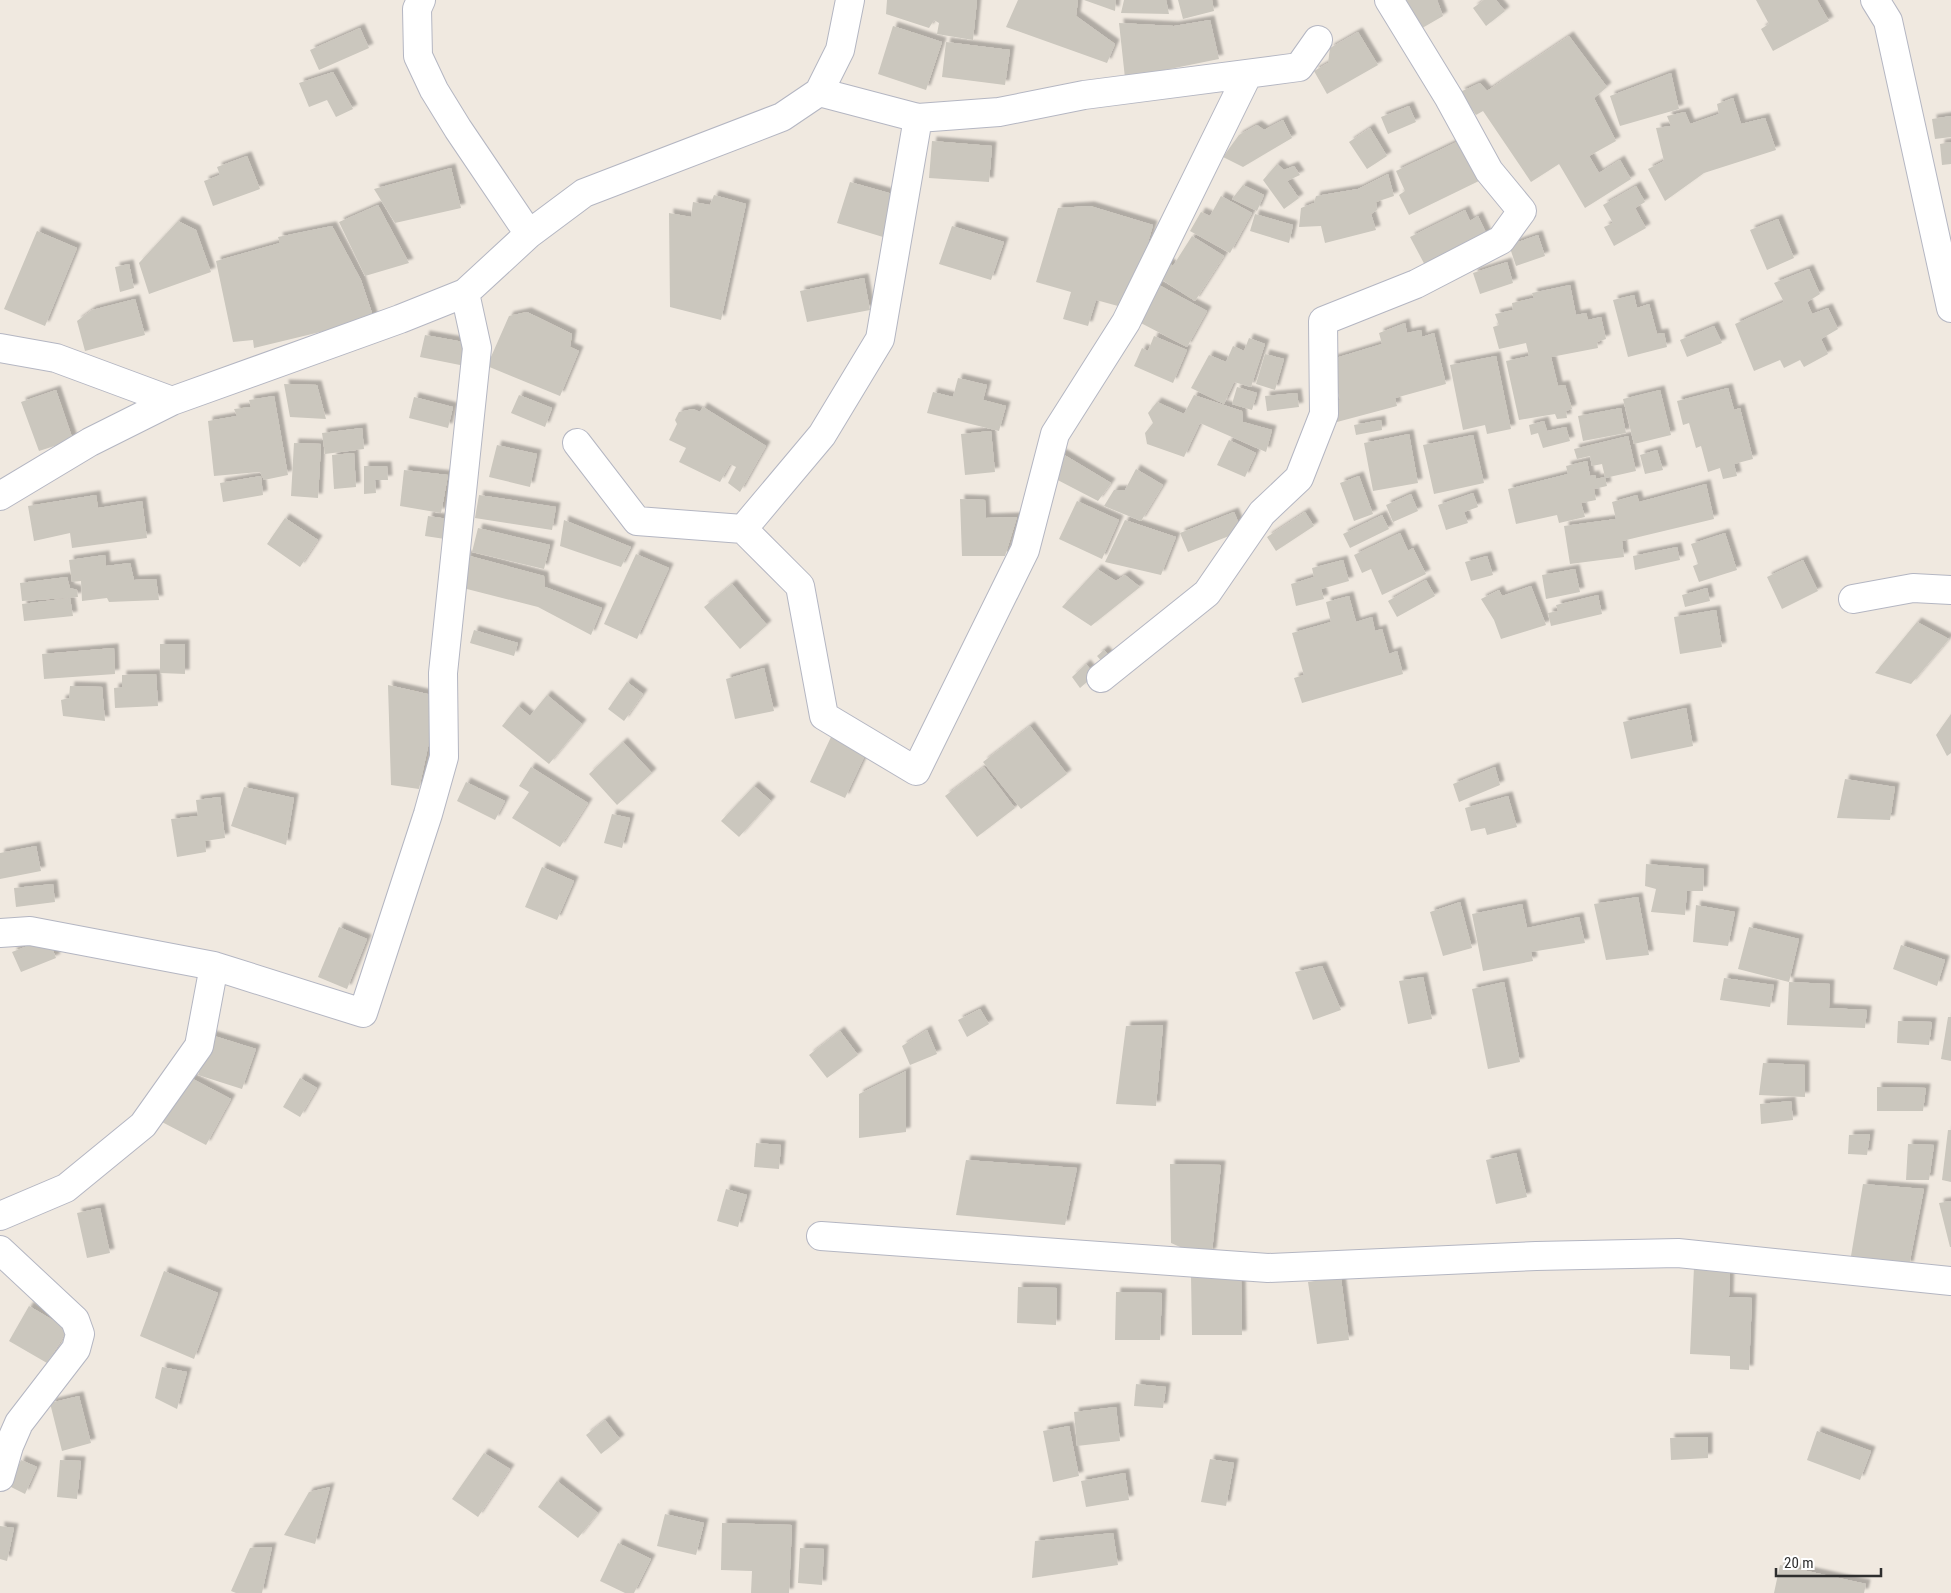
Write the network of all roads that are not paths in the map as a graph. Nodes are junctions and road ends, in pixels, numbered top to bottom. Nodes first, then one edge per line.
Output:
1 (421, 0) edge
2 (850, 0) edge
3 (1389, 0) edge
4 (1876, 0) edge
5 (1318, 40) dead end
6 (1248, 74) junction
7 (818, 92) junction
8 (918, 118) junction
9 (529, 234) junction
10 (464, 293) junction
11 (1951, 308) edge
12 (0, 348) edge
13 (172, 401) junction
14 (577, 443) dead end
15 (0, 496) edge
16 (743, 528) junction
17 (1951, 590) edge
18 (1854, 599) dead end
19 (1101, 678) dead end
20 (0, 933) edge
21 (214, 966) junction
22 (0, 1216) edge
23 (821, 1236) dead end
24 (0, 1250) edge
25 (1951, 1281) edge
26 (0, 1478) edge

1 - 9 street
2 - 7 street
3 - 19 street
4 - 11 street
5 - 6 street
6 - 8 street
6 - 16 street
7 - 8 street
7 - 9 street
8 - 16 street
9 - 10 street
10 - 13 street
10 - 21 street
12 - 13 street
13 - 15 street
14 - 16 street
17 - 18 street
20 - 21 street
21 - 22 street
23 - 25 street
24 - 26 street

